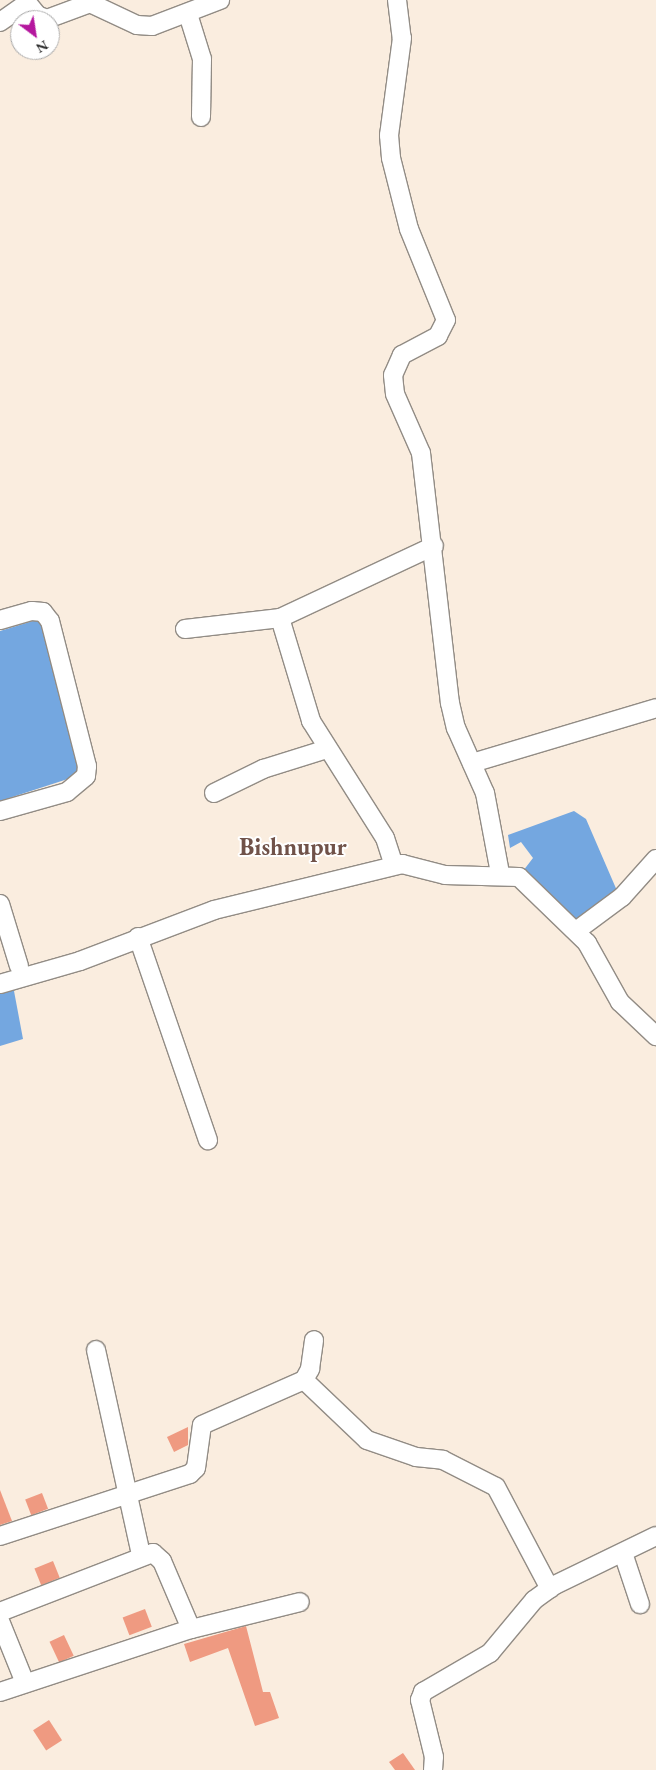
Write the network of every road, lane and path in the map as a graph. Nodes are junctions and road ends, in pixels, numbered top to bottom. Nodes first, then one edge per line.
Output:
1 (220, 0) edge
2 (397, 0) edge
3 (26, 2) edge
4 (188, 14) junction
5 (0, 22) edge
6 (201, 117) dead end
7 (434, 546) junction
8 (280, 618) junction
9 (0, 620) edge
10 (185, 629) dead end
11 (656, 708) edge
12 (327, 749) junction
13 (472, 763) junction
14 (214, 793) dead end
15 (0, 811) edge
16 (656, 859) edge
17 (394, 865) junction
18 (500, 873) junction
19 (2, 916) edge
20 (576, 931) junction
21 (138, 937) junction
22 (19, 966) dead end
23 (0, 984) edge
24 (656, 1036) edge
25 (208, 1140) dead end
26 (314, 1340) dead end
27 (96, 1350) dead end
28 (304, 1380) junction
29 (128, 1494) junction
30 (0, 1536) edge
31 (656, 1536) edge
32 (623, 1553) junction
33 (141, 1555) junction
34 (550, 1589) junction
35 (300, 1602) dead end
36 (640, 1604) dead end
37 (0, 1612) edge
38 (0, 1621) edge
39 (191, 1629) junction
40 (25, 1683) junction
41 (0, 1692) edge
42 (436, 1769) edge

1 - 4 street
2 - 7 street
3 - 4 street
3 - 5 street
4 - 6 street
7 - 8 street
7 - 13 street
8 - 10 street
8 - 12 street
9 - 15 street
11 - 13 street
12 - 14 street
12 - 17 street
13 - 18 street
16 - 20 street
17 - 18 street
17 - 21 street
18 - 20 street
19 - 22 street
20 - 24 street
21 - 23 street
21 - 25 street
26 - 28 street
27 - 29 street
28 - 29 street
28 - 34 street
29 - 30 street
29 - 33 street
31 - 32 street
32 - 34 street
32 - 36 street
33 - 37 street
33 - 39 street
34 - 42 street
35 - 39 street
38 - 40 street
39 - 40 street
40 - 41 street

